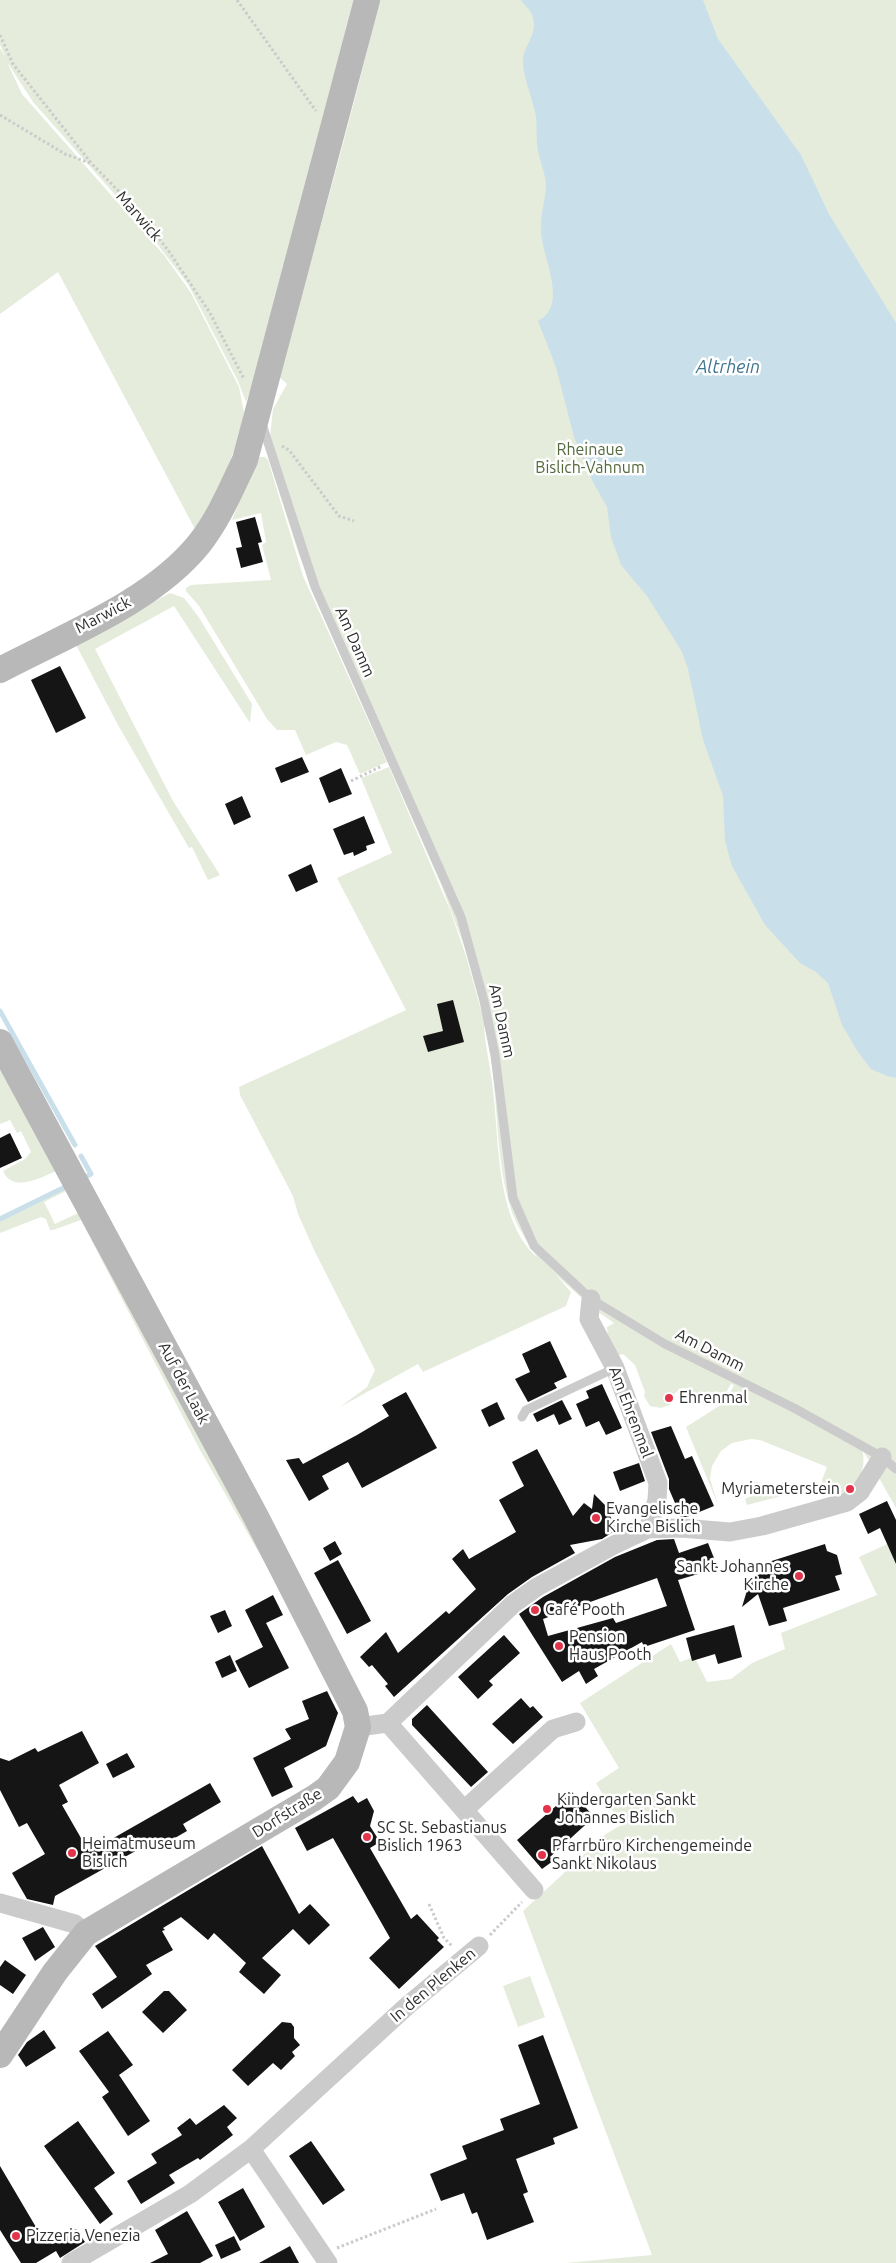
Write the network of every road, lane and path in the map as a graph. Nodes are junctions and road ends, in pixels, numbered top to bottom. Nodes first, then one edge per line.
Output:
1 (237, 0) edge
2 (367, 0) edge
3 (0, 35) edge
4 (0, 115) edge
5 (334, 129) junction
6 (92, 164) junction
7 (258, 411) junction
8 (289, 450) dead end
9 (354, 521) dead end
10 (0, 670) edge
11 (392, 761) junction
12 (350, 781) dead end
13 (0, 1042) edge
14 (591, 1299) junction
15 (615, 1368) junction
16 (522, 1417) dead end
17 (889, 1463) edge
18 (648, 1529) junction
19 (576, 1722) dead end
20 (388, 1724) junction
21 (358, 1727) junction
22 (464, 1810) junction
23 (534, 1890) joint
24 (0, 1903) edge
25 (429, 1904) dead end
26 (86, 1933) junction
27 (472, 1952) junction
28 (0, 2055) edge
29 (251, 2149) junction
30 (436, 2209) dead end
31 (325, 2258) edge
32 (72, 2263) edge

1 - 5 path
2 - 5 main road, Marwick
3 - 6 path, Marwick
4 - 6 path
5 - 7 main road, Marwick
6 - 7 path, Marwick
7 - 10 main road, Marwick
7 - 11 lane, Am Damm
8 - 9 path
11 - 12 path
11 - 14 lane, Am Damm
13 - 21 main road, Auf der Laak
14 - 15 street, Am Ehrenmal
14 - 17 lane, Am Damm
15 - 16 lane
15 - 18 street, Am Ehrenmal
17 - 18 street
18 - 20 street
19 - 22 street
20 - 21 street
20 - 22 street
21 - 26 main road, Dorfstraße
22 - 23 street
23 - 27 path, In den Plenken
24 - 26 street
25 - 27 path
26 - 28 main road, Dorfstraße
27 - 29 street, In den Plenken
29 - 31 street
29 - 32 street, In den Plenken
30 - 31 path

